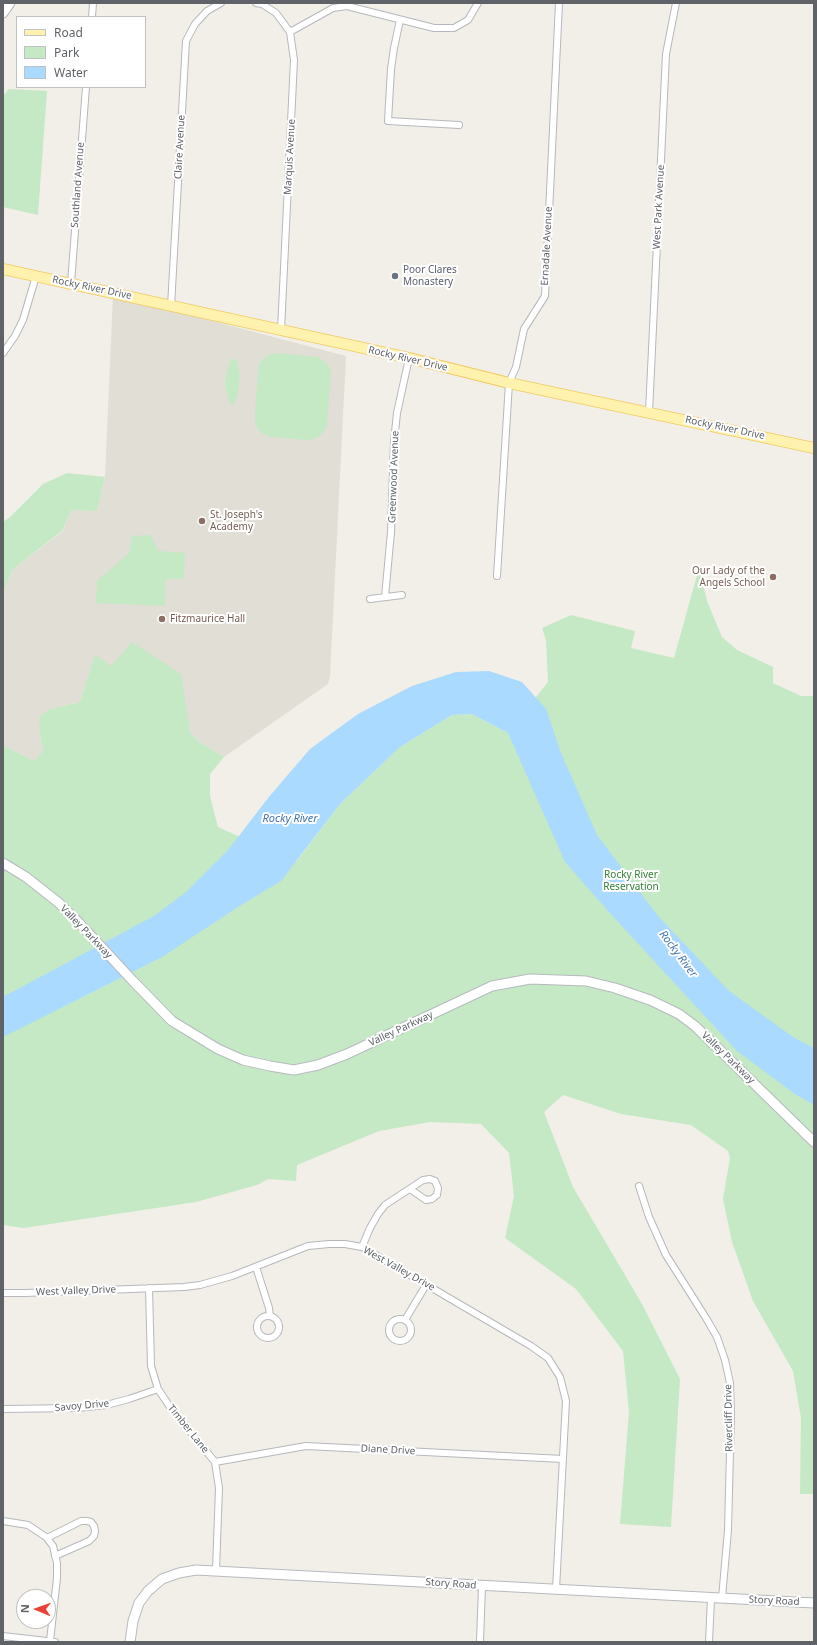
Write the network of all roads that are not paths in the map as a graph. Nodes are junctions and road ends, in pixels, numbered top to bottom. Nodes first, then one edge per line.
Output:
1 (10, 3) edge
2 (93, 3) edge
3 (221, 3) edge
4 (256, 3) edge
5 (478, 3) edge
6 (559, 3) edge
7 (676, 3) edge
8 (3, 13) edge
9 (92, 16) edge
10 (400, 20) junction
11 (290, 32) junction
12 (86, 88) edge
13 (459, 125) dead end
14 (3, 269) edge
15 (36, 276) junction
16 (71, 283) junction
17 (171, 306) junction
18 (281, 330) junction
19 (3, 353) edge
20 (409, 358) junction
21 (509, 383) junction
22 (648, 412) junction
23 (814, 448) edge
24 (497, 576) dead end
25 (402, 595) dead end
26 (385, 597) junction
27 (370, 599) dead end
28 (3, 863) edge
29 (814, 1142) edge
30 (639, 1186) dead end
31 (410, 1190) junction
32 (362, 1247) junction
33 (256, 1267) junction
34 (426, 1284) junction
35 (149, 1288) junction
36 (3, 1293) edge
37 (270, 1316) dead end
38 (405, 1320) dead end
39 (158, 1389) junction
40 (3, 1409) edge
41 (563, 1459) junction
42 (215, 1462) junction
43 (3, 1521) edge
44 (47, 1538) junction
45 (55, 1556) junction
46 (216, 1570) junction
47 (482, 1586) junction
48 (556, 1589) junction
49 (711, 1598) junction
50 (722, 1598) junction
51 (814, 1603) edge
52 (3, 1636) edge
53 (53, 1642) edge
54 (130, 1642) edge
55 (480, 1642) edge
56 (708, 1642) edge

1 - 8 street
2 - 9 street
3 - 17 street, Claire Avenue
4 - 11 street, Marquis Avenue
5 - 10 street
6 - 21 street, Ernadale Avenue
7 - 22 street, West Park Avenue
10 - 11 street
10 - 13 street
11 - 18 street, Marquis Avenue
12 - 16 street, Southland Avenue
14 - 15 main road, Rocky River Drive
15 - 16 main road, Rocky River Drive
15 - 19 street
16 - 17 main road, Rocky River Drive
17 - 18 main road, Rocky River Drive
18 - 20 main road, Rocky River Drive
20 - 21 main road, Rocky River Drive
20 - 26 street, Greenwood Avenue
21 - 22 main road, Rocky River Drive
21 - 24 street, Ernadale Avenue
22 - 23 main road, Rocky River Drive
25 - 26 street
26 - 27 street
28 - 29 street, Valley Parkway
30 - 50 street, Rivercliff Drive
31 - 31 street
31 - 32 street
32 - 33 street, West Valley Drive
32 - 34 street, West Valley Drive
33 - 35 street, West Valley Drive
33 - 37 street
34 - 38 street
34 - 41 street, West Valley Drive
35 - 36 street, West Valley Drive
35 - 39 street, Timber Lane
39 - 40 street, Savoy Drive
39 - 42 street, Timber Lane
41 - 42 street, Diane Drive
41 - 48 street, West Valley Drive
42 - 46 street, Timber Lane
43 - 44 street
44 - 45 street
44 - 45 street
45 - 53 street
46 - 47 street, Story Road
46 - 54 street, Story Road
47 - 48 street, Story Road
47 - 55 street
48 - 49 street, Story Road
49 - 50 street, Story Road
49 - 56 street
50 - 51 street, Story Road
52 - 53 street

